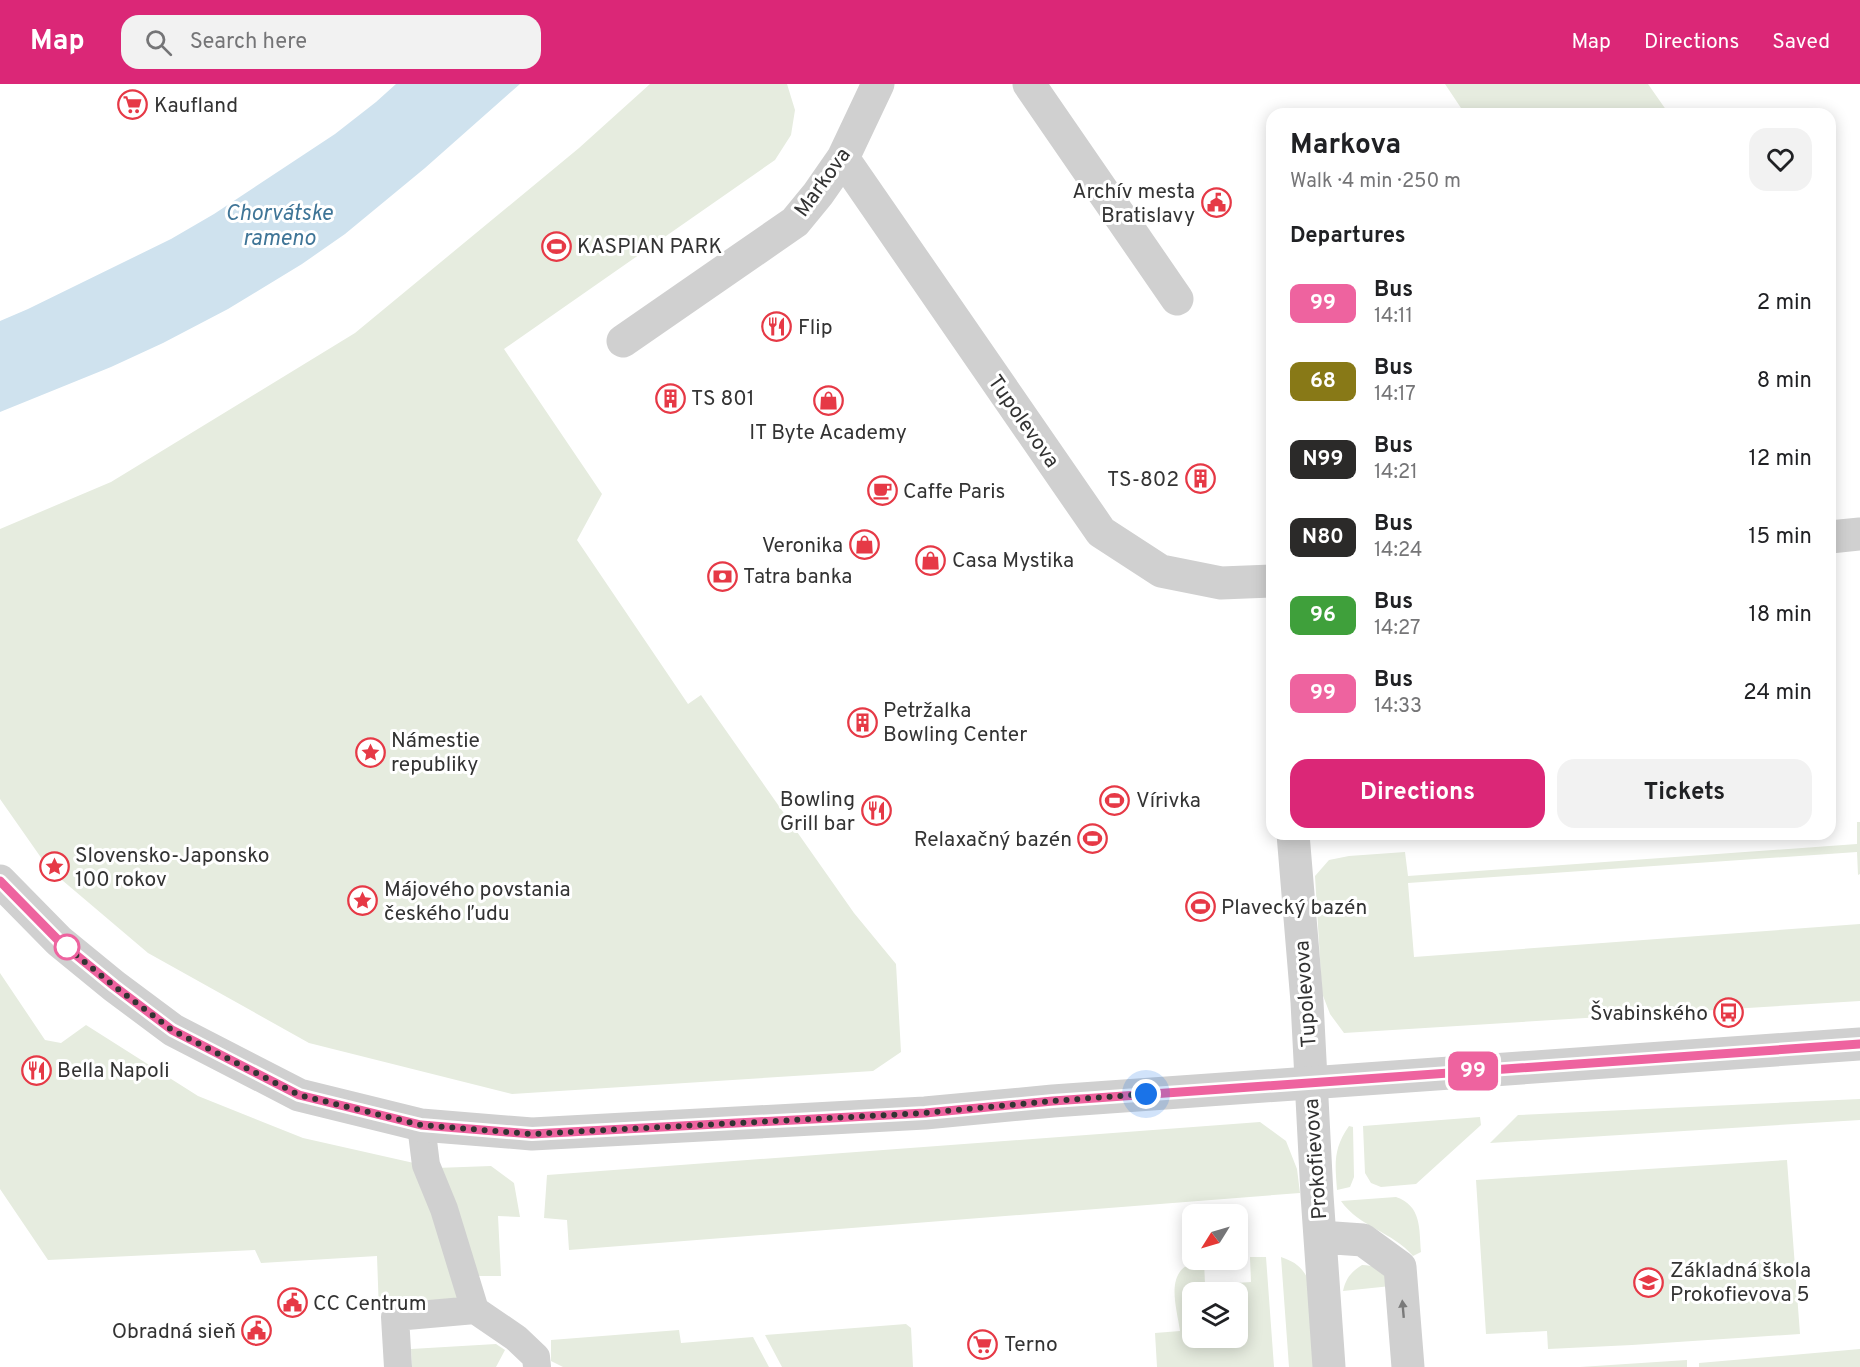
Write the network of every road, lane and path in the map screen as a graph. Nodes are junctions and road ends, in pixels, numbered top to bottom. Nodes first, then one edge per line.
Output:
1 (878, 84) edge
2 (1029, 84) edge
3 (843, 158) junction
4 (1177, 299) dead end
5 (622, 341) dead end
6 (1860, 534) edge
7 (1836, 536) edge
8 (1266, 581) edge
9 (1294, 840) edge
10 (0, 881) edge
11 (1860, 1044) edge
12 (1310, 1082) junction
13 (421, 1125) junction
14 (1320, 1237) junction
15 (475, 1310) junction
16 (398, 1367) edge
17 (537, 1367) edge
18 (1329, 1367) edge
19 (1408, 1367) edge

1 - 3 street, Markova
2 - 4 street
3 - 5 street, Markova
3 - 8 street, Tupolevova
6 - 7 street
9 - 12 street, Tupolevova
10 - 13 street
11 - 12 street
12 - 13 street
12 - 14 street, Prokofievova
13 - 15 street
14 - 18 street, Prokofievova
19 -> 14 street, Prokofievova
15 - 16 street
15 - 17 street

